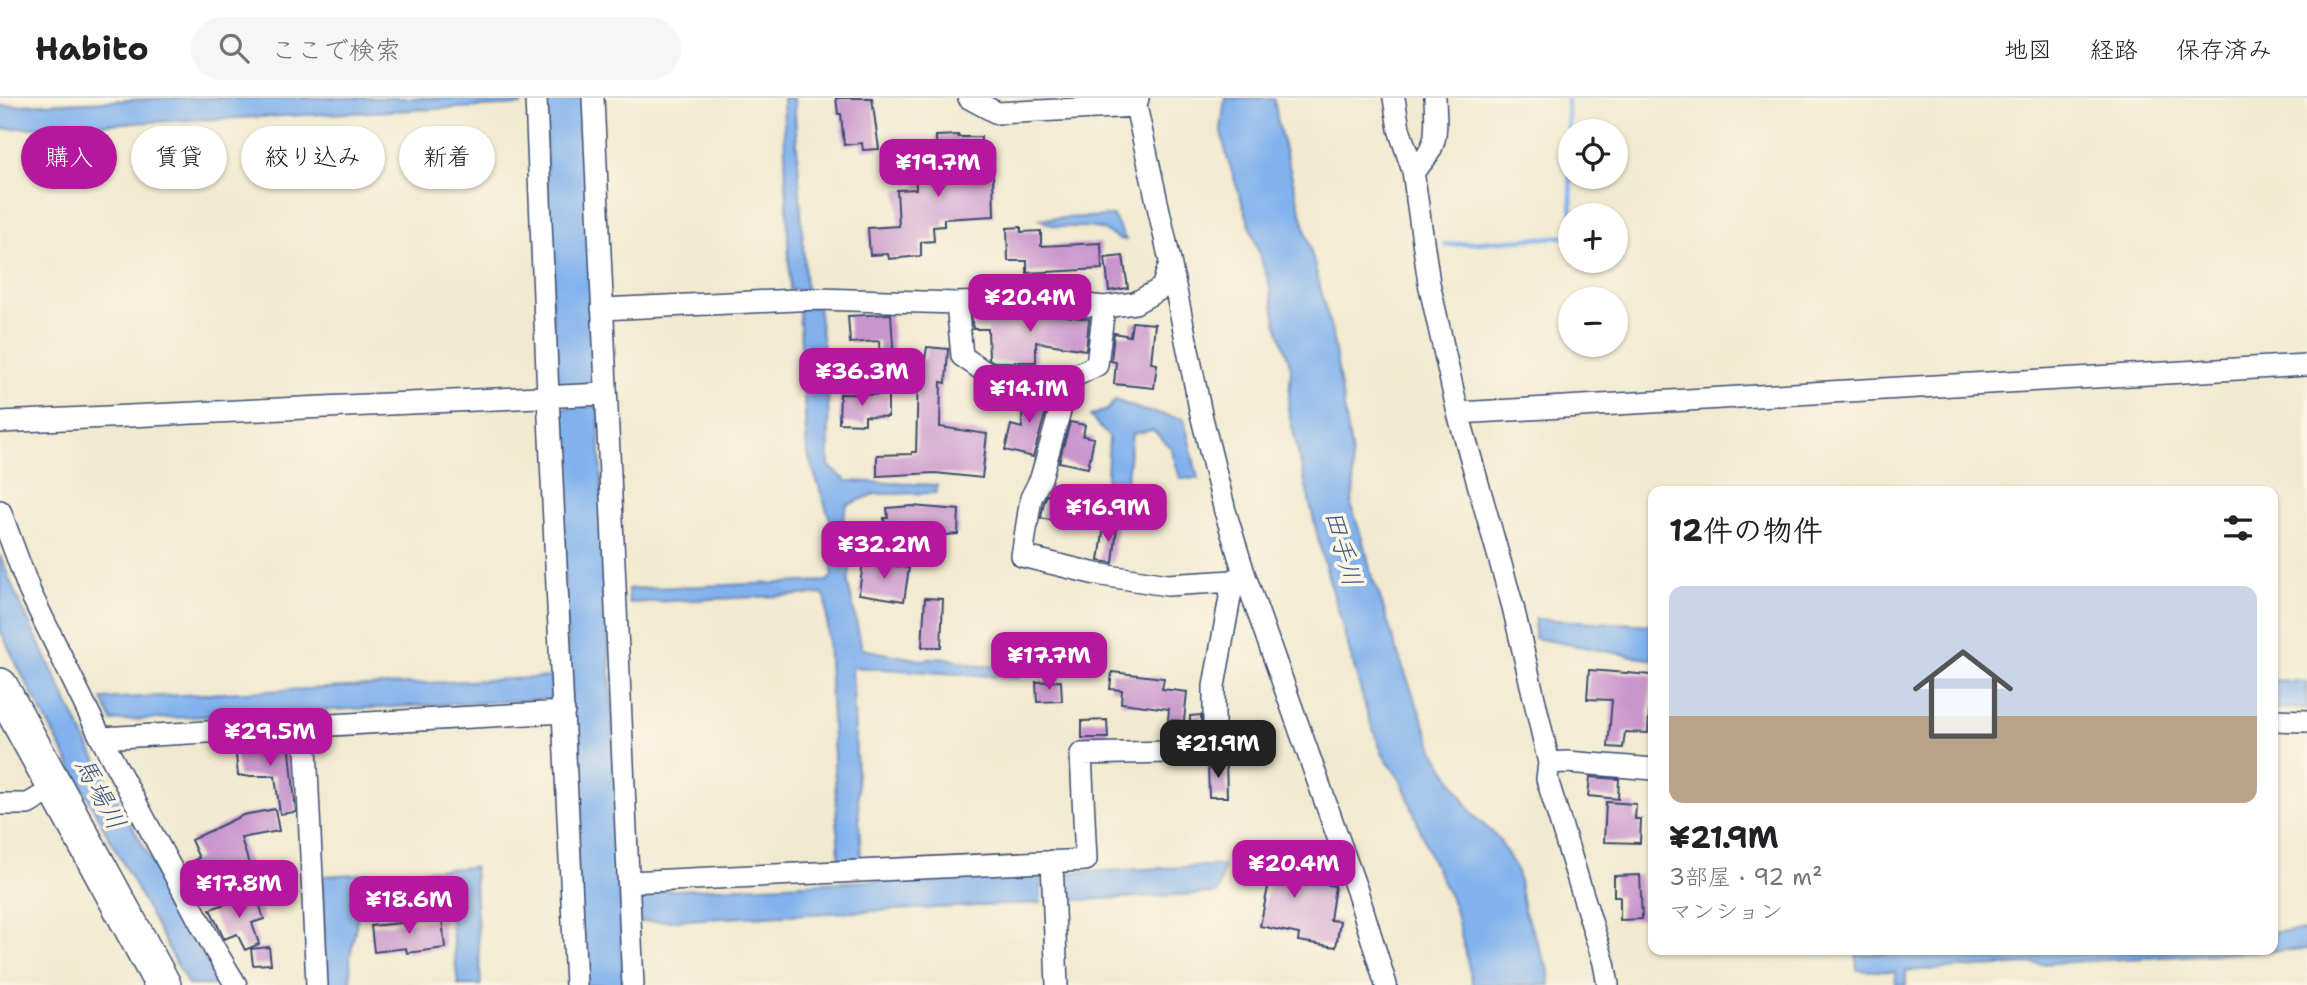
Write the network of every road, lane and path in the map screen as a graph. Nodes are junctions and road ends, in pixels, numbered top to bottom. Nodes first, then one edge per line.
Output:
1 (536, 98) edge
2 (593, 98) edge
3 (969, 98) edge
4 (1394, 98) edge
5 (1435, 98) edge
6 (1136, 101) edge
7 (1413, 172) junction
8 (1170, 261) junction
9 (957, 303) junction
10 (1104, 307) junction
11 (602, 309) junction
12 (2307, 365) edge
13 (1005, 386) dead end
14 (577, 395) junction
15 (1458, 414) junction
16 (0, 422) edge
17 (0, 511) edge
18 (1238, 577) junction
19 (0, 686) edge
20 (564, 712) junction
21 (2278, 720) edge
22 (2307, 722) edge
23 (306, 726) junction
24 (102, 738) junction
25 (1549, 763) junction
26 (1648, 769) edge
27 (55, 788) junction
28 (0, 804) edge
29 (1052, 861) junction
30 (629, 882) junction
31 (163, 985) edge
32 (236, 985) edge
33 (317, 985) edge
34 (576, 985) edge
35 (633, 985) edge
36 (1057, 985) edge
37 (1386, 985) edge
38 (1608, 985) edge

1 - 14 street
2 - 11 street
3 - 6 street
4 - 7 street
5 - 7 street
6 - 8 street
7 - 15 street
8 - 10 street
8 - 18 street
9 - 10 street
9 - 11 street
9 - 13 street
10 - 18 street
11 - 14 street
12 - 15 street
14 - 16 street
14 - 20 street
14 - 30 street
15 - 25 street
17 - 24 street
18 - 29 street
18 - 37 street
19 - 27 highway
20 - 23 street
20 - 34 street
21 - 22 street
23 - 24 street
23 - 33 street
24 - 32 street
25 - 26 street
25 - 38 street
27 - 28 street
27 - 31 highway
29 - 30 street
29 - 36 street
30 - 35 street

